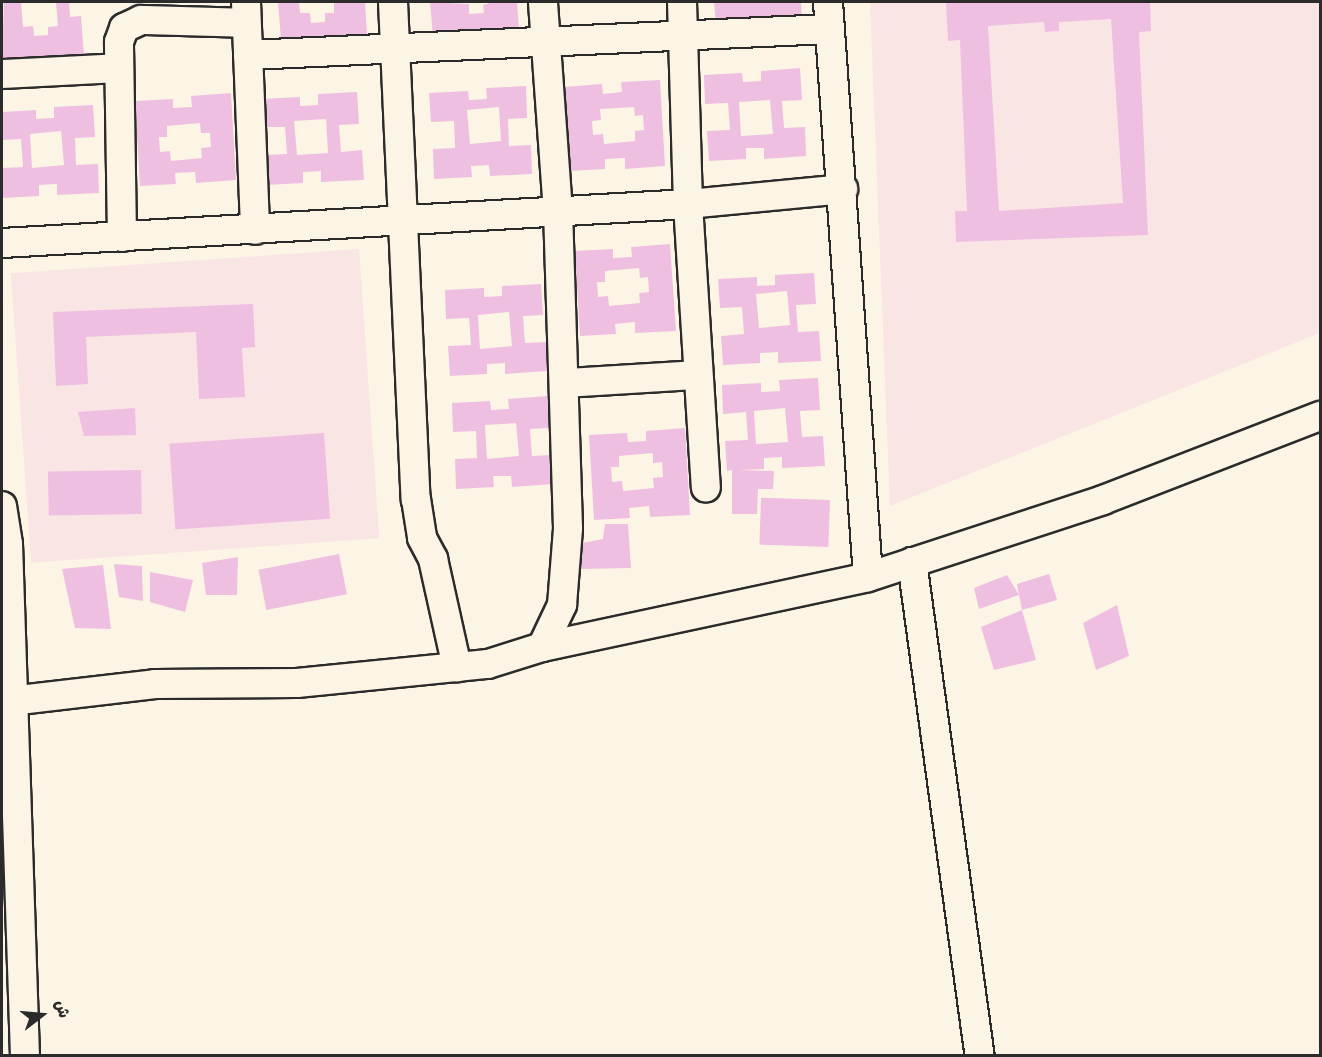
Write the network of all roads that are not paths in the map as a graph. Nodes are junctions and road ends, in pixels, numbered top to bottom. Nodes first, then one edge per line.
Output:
1 (393, 2) edge
2 (543, 2) edge
3 (682, 2) edge
4 (246, 12) edge
5 (829, 15) edge
6 (683, 34) junction
7 (545, 42) junction
8 (395, 51) junction
9 (248, 55) junction
10 (119, 68) junction
11 (2, 74) edge
12 (843, 189) junction
13 (688, 204) junction
14 (558, 212) junction
15 (402, 221) junction
16 (255, 230) junction
17 (123, 237) junction
18 (2, 243) edge
19 (697, 375) junction
20 (566, 383) junction
21 (1320, 416) edge
22 (706, 487) dead end
23 (2, 506) edge
24 (912, 562) junction
25 (868, 576) junction
26 (542, 647) junction
27 (458, 667) junction
28 (7, 702) edge
29 (25, 1056) edge
30 (980, 1056) edge

1 - 8 street
2 - 7 street
3 - 6 street
4 - 9 street
4 - 10 street
5 - 6 street
5 - 12 street
6 - 7 street
6 - 13 street
7 - 8 street
7 - 14 street
8 - 9 street
8 - 15 street
9 - 16 street
10 - 11 street
10 - 17 street
12 - 13 street
12 - 25 street
13 - 14 street
13 - 19 street
14 - 15 street
14 - 20 street
15 - 16 street
15 - 27 street
16 - 17 street
17 - 18 street
19 - 20 street
19 - 22 street
20 - 26 street
21 - 24 street
23 - 28 street
24 - 25 street
24 - 30 street
25 - 26 street
26 - 27 street
27 - 28 street
28 - 29 street

